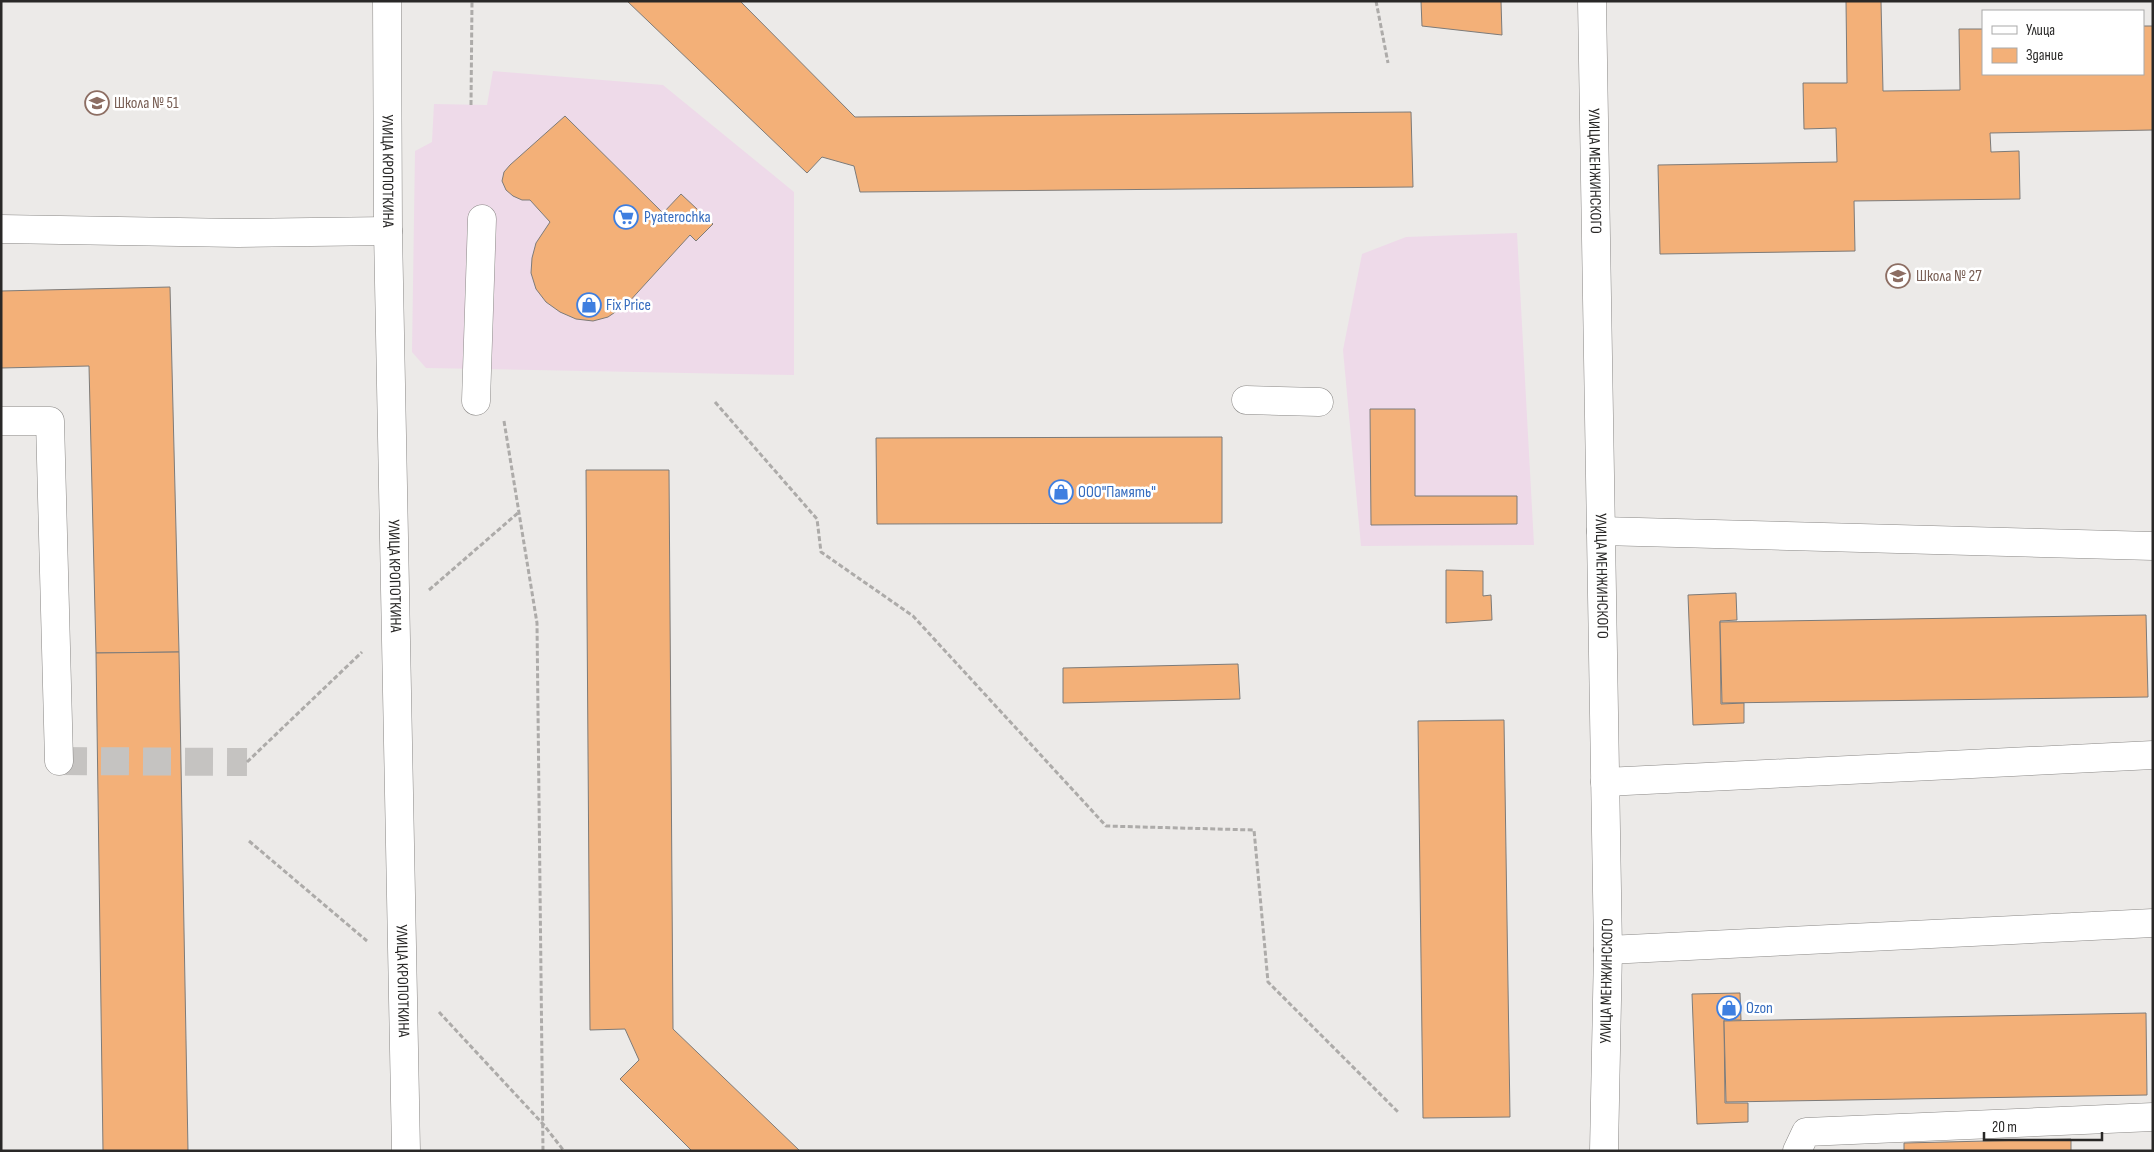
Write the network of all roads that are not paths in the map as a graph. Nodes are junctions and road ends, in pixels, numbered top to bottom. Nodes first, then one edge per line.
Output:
1 (387, 1) edge
2 (1592, 1) edge
3 (482, 219) dead end
4 (1, 230) edge
5 (388, 231) junction
6 (1246, 400) dead end
7 (476, 401) dead end
8 (1319, 402) dead end
9 (1, 421) edge
10 (1601, 531) junction
11 (2153, 546) edge
12 (2153, 755) edge
13 (59, 761) dead end
14 (1605, 782) junction
15 (2153, 923) edge
16 (1608, 950) junction
17 (2153, 1117) edge
18 (406, 1151) edge
19 (1604, 1151) edge
20 (1797, 1151) edge

1 - 5 street, УЛИЦА КРОПОТКИНА
2 - 10 street, УЛИЦА МЕНЖИНСКОГО
3 - 7 street
4 - 5 street
5 - 18 street, УЛИЦА КРОПОТКИНА
6 - 8 street
9 - 13 street
10 - 11 street
10 - 14 street, УЛИЦА МЕНЖИНСКОГО
12 - 14 street
14 - 16 street, УЛИЦА МЕНЖИНСКОГО
15 - 16 street
16 - 19 street, УЛИЦА МЕНЖИНСКОГО
17 - 20 street

